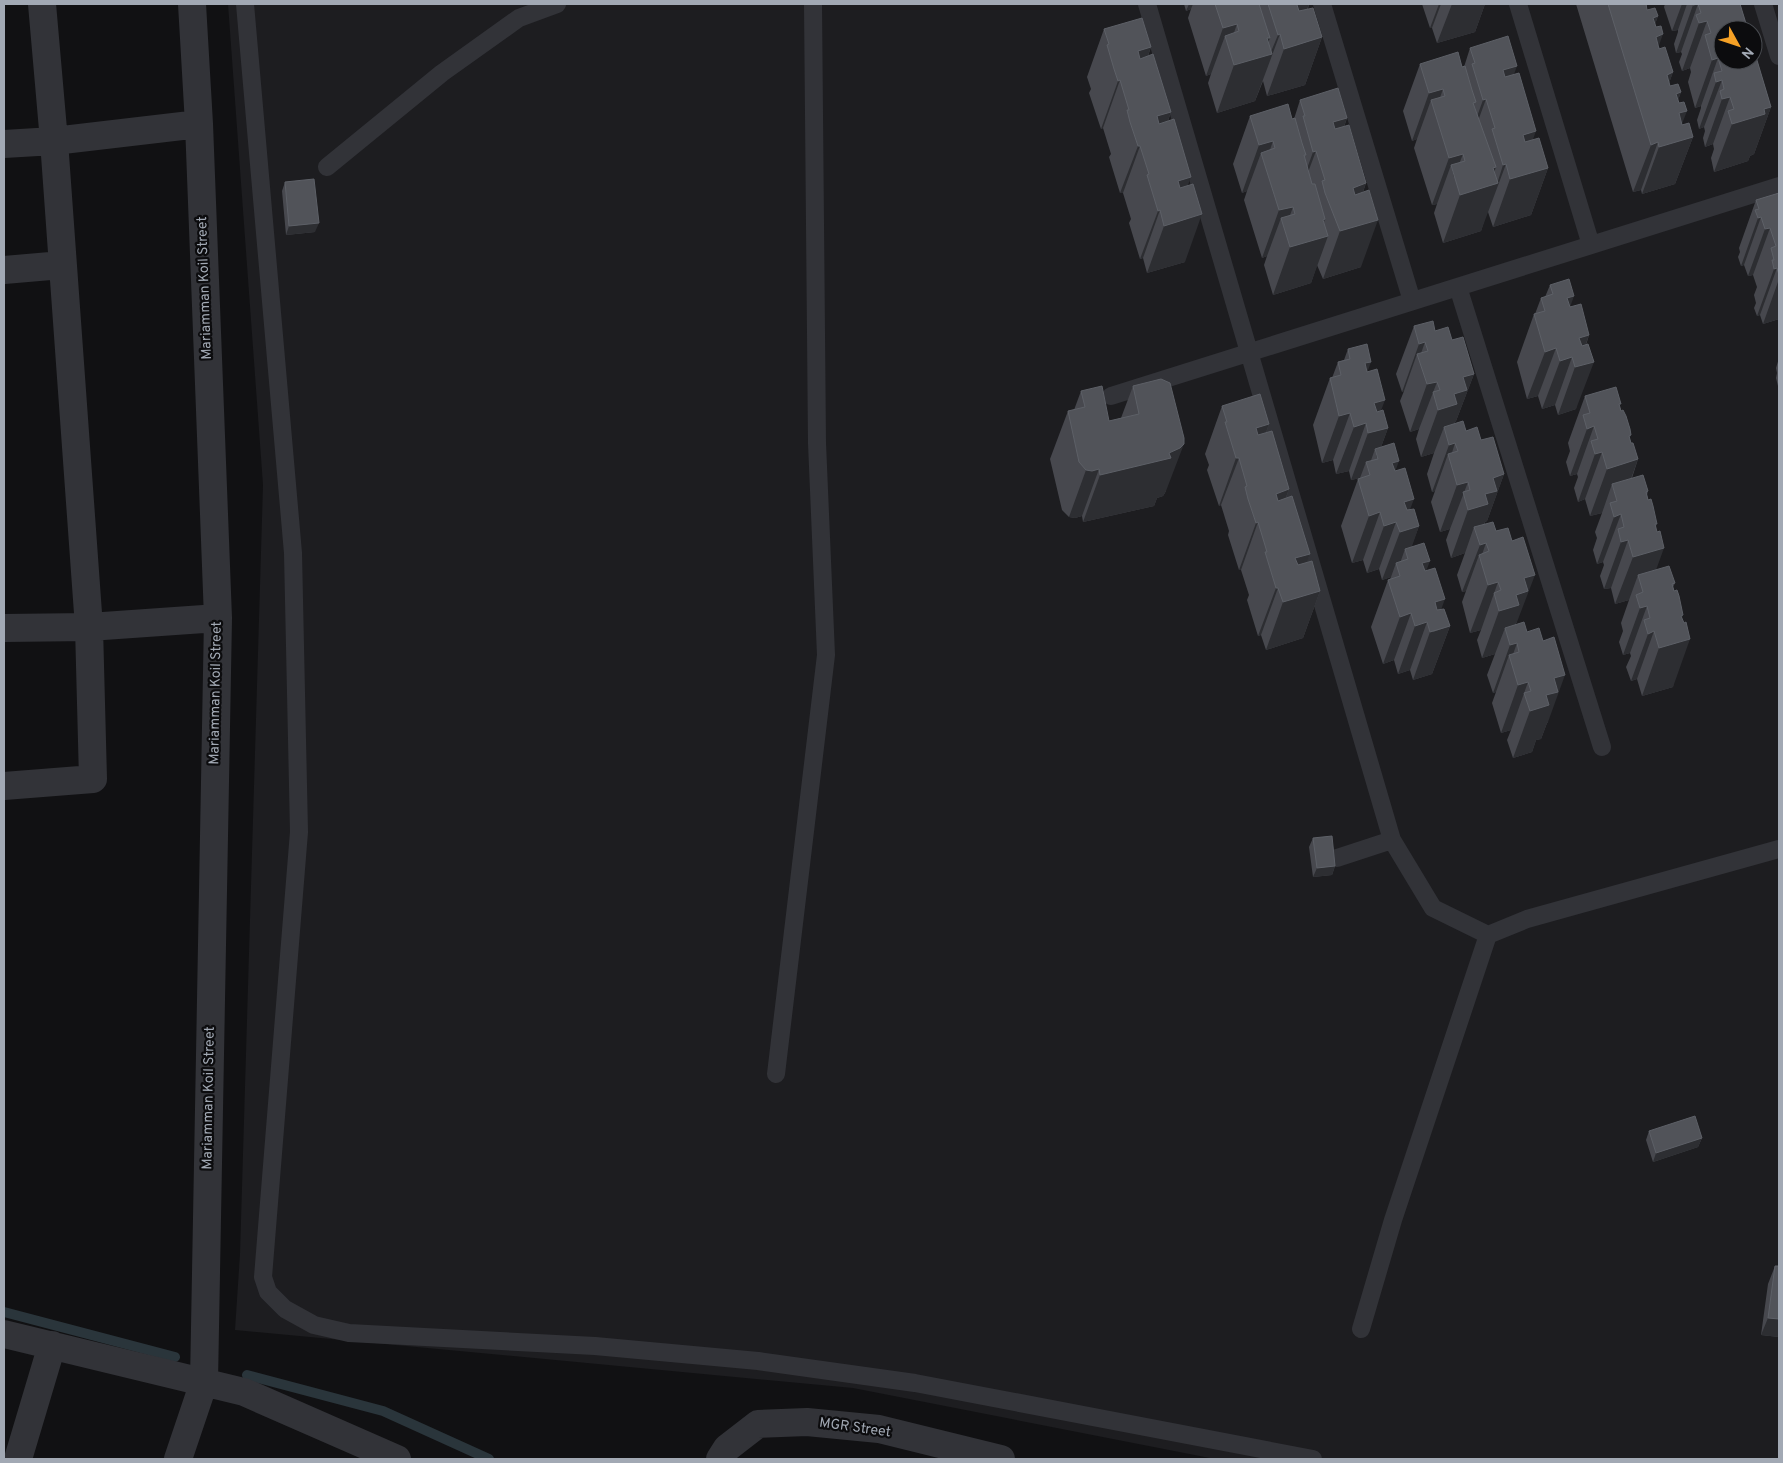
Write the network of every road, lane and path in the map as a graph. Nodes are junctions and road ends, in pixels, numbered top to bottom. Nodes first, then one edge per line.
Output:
1 (42, 4) edge
2 (192, 4) edge
3 (245, 4) edge
4 (557, 4) edge
5 (813, 4) edge
6 (1148, 4) edge
7 (1322, 4) edge
8 (1518, 4) edge
9 (1763, 4) edge
10 (1779, 56) edge
11 (199, 124) junction
12 (54, 141) junction
13 (4, 144) edge
14 (327, 167) dead end
15 (1779, 186) edge
16 (1591, 245) junction
17 (62, 266) junction
18 (4, 270) edge
19 (1458, 287) junction
20 (1412, 301) junction
21 (1250, 352) junction
22 (1112, 396) dead end
23 (218, 618) junction
24 (89, 627) junction
25 (4, 628) edge
26 (1602, 748) dead end
27 (4, 786) edge
28 (1392, 840) junction
29 (1779, 850) edge
30 (1337, 858) dead end
31 (1488, 935) junction
32 (776, 1074) dead end
33 (1361, 1328) dead end
34 (4, 1334) edge
35 (52, 1345) junction
36 (204, 1382) junction
37 (360, 1452) edge
38 (18, 1459) edge
39 (178, 1459) edge
40 (397, 1459) edge
41 (720, 1459) edge
42 (1001, 1459) edge
43 (1313, 1459) edge

1 - 12 street
2 - 11 street, Mariamman Koil Street
3 - 43 lane
4 - 14 lane
5 - 32 lane
6 - 21 lane
7 - 20 lane
8 - 16 lane
9 - 10 lane
11 - 12 street
11 - 23 street, Mariamman Koil Street
12 - 13 street
12 - 17 street
15 - 16 lane
16 - 19 lane
17 - 18 street
17 - 24 street
19 - 20 lane
19 - 26 lane
20 - 21 lane
21 - 22 lane
21 - 28 lane
23 - 24 street
23 - 36 street, Mariamman Koil Street
24 - 25 street
24 - 27 street
28 - 30 lane
28 - 31 lane
29 - 31 lane
31 - 33 lane
34 - 35 street
35 - 36 street
35 - 38 street
36 - 37 street
36 - 39 street, Mariamman Koil Street
37 - 40 street
41 - 42 street, MGR Street

